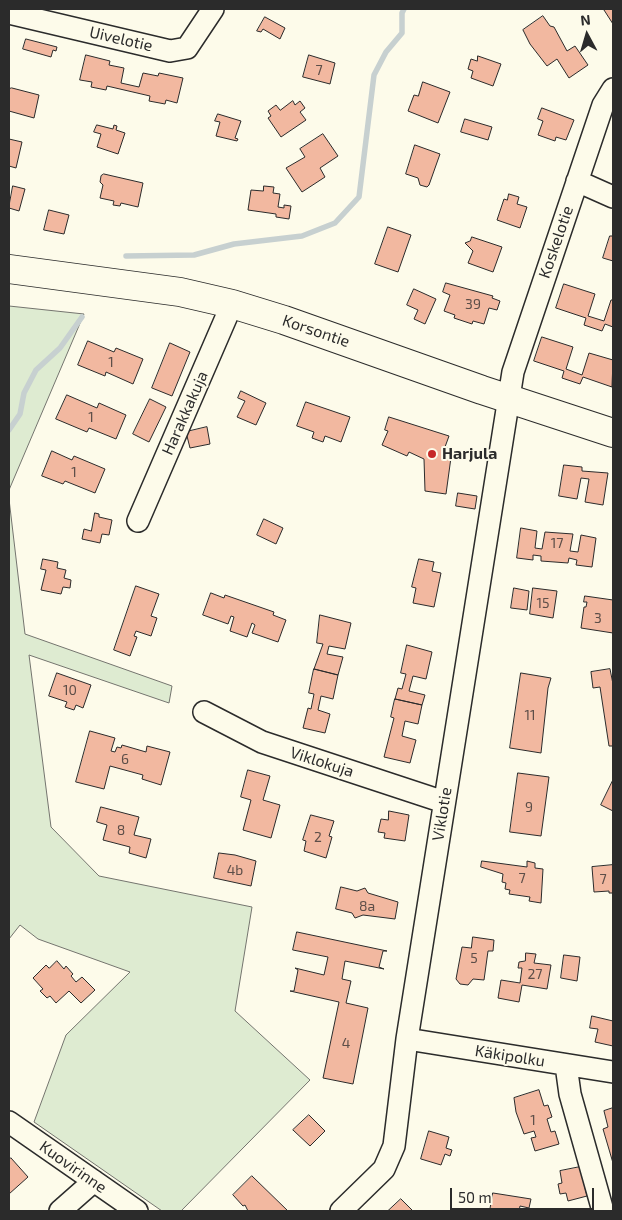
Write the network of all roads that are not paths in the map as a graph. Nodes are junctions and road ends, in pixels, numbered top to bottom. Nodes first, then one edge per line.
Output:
1 (213, 9) edge
2 (9, 13) edge
3 (613, 89) edge
4 (577, 181) junction
5 (613, 197) edge
6 (9, 269) edge
7 (232, 304) junction
8 (508, 399) junction
9 (613, 433) edge
10 (138, 521) dead end
11 (204, 712) dead end
12 (444, 802) junction
13 (407, 1039) junction
14 (566, 1065) junction
15 (613, 1072) edge
16 (9, 1122) edge
17 (94, 1181) junction
18 (60, 1211) edge
19 (137, 1211) edge
20 (341, 1211) edge
21 (603, 1211) edge

1 - 2 street, Uivelotie
3 - 4 street, Koskelotie
4 - 5 street
4 - 8 street, Koskelotie
6 - 7 main road, Korsontie
7 - 8 main road, Korsontie
7 - 10 street, Harakkakuja
8 - 9 main road, Korsontie
8 - 12 street, Viklotie
11 - 12 street, Viklokuja
12 - 13 street, Viklotie
13 - 14 street, Käkipolku
13 - 20 street, Viklotie
14 - 15 street, Käkipolku
14 - 21 street
16 - 17 street, Kuovirinne
17 - 18 street
17 - 19 street, Kuovirinne

